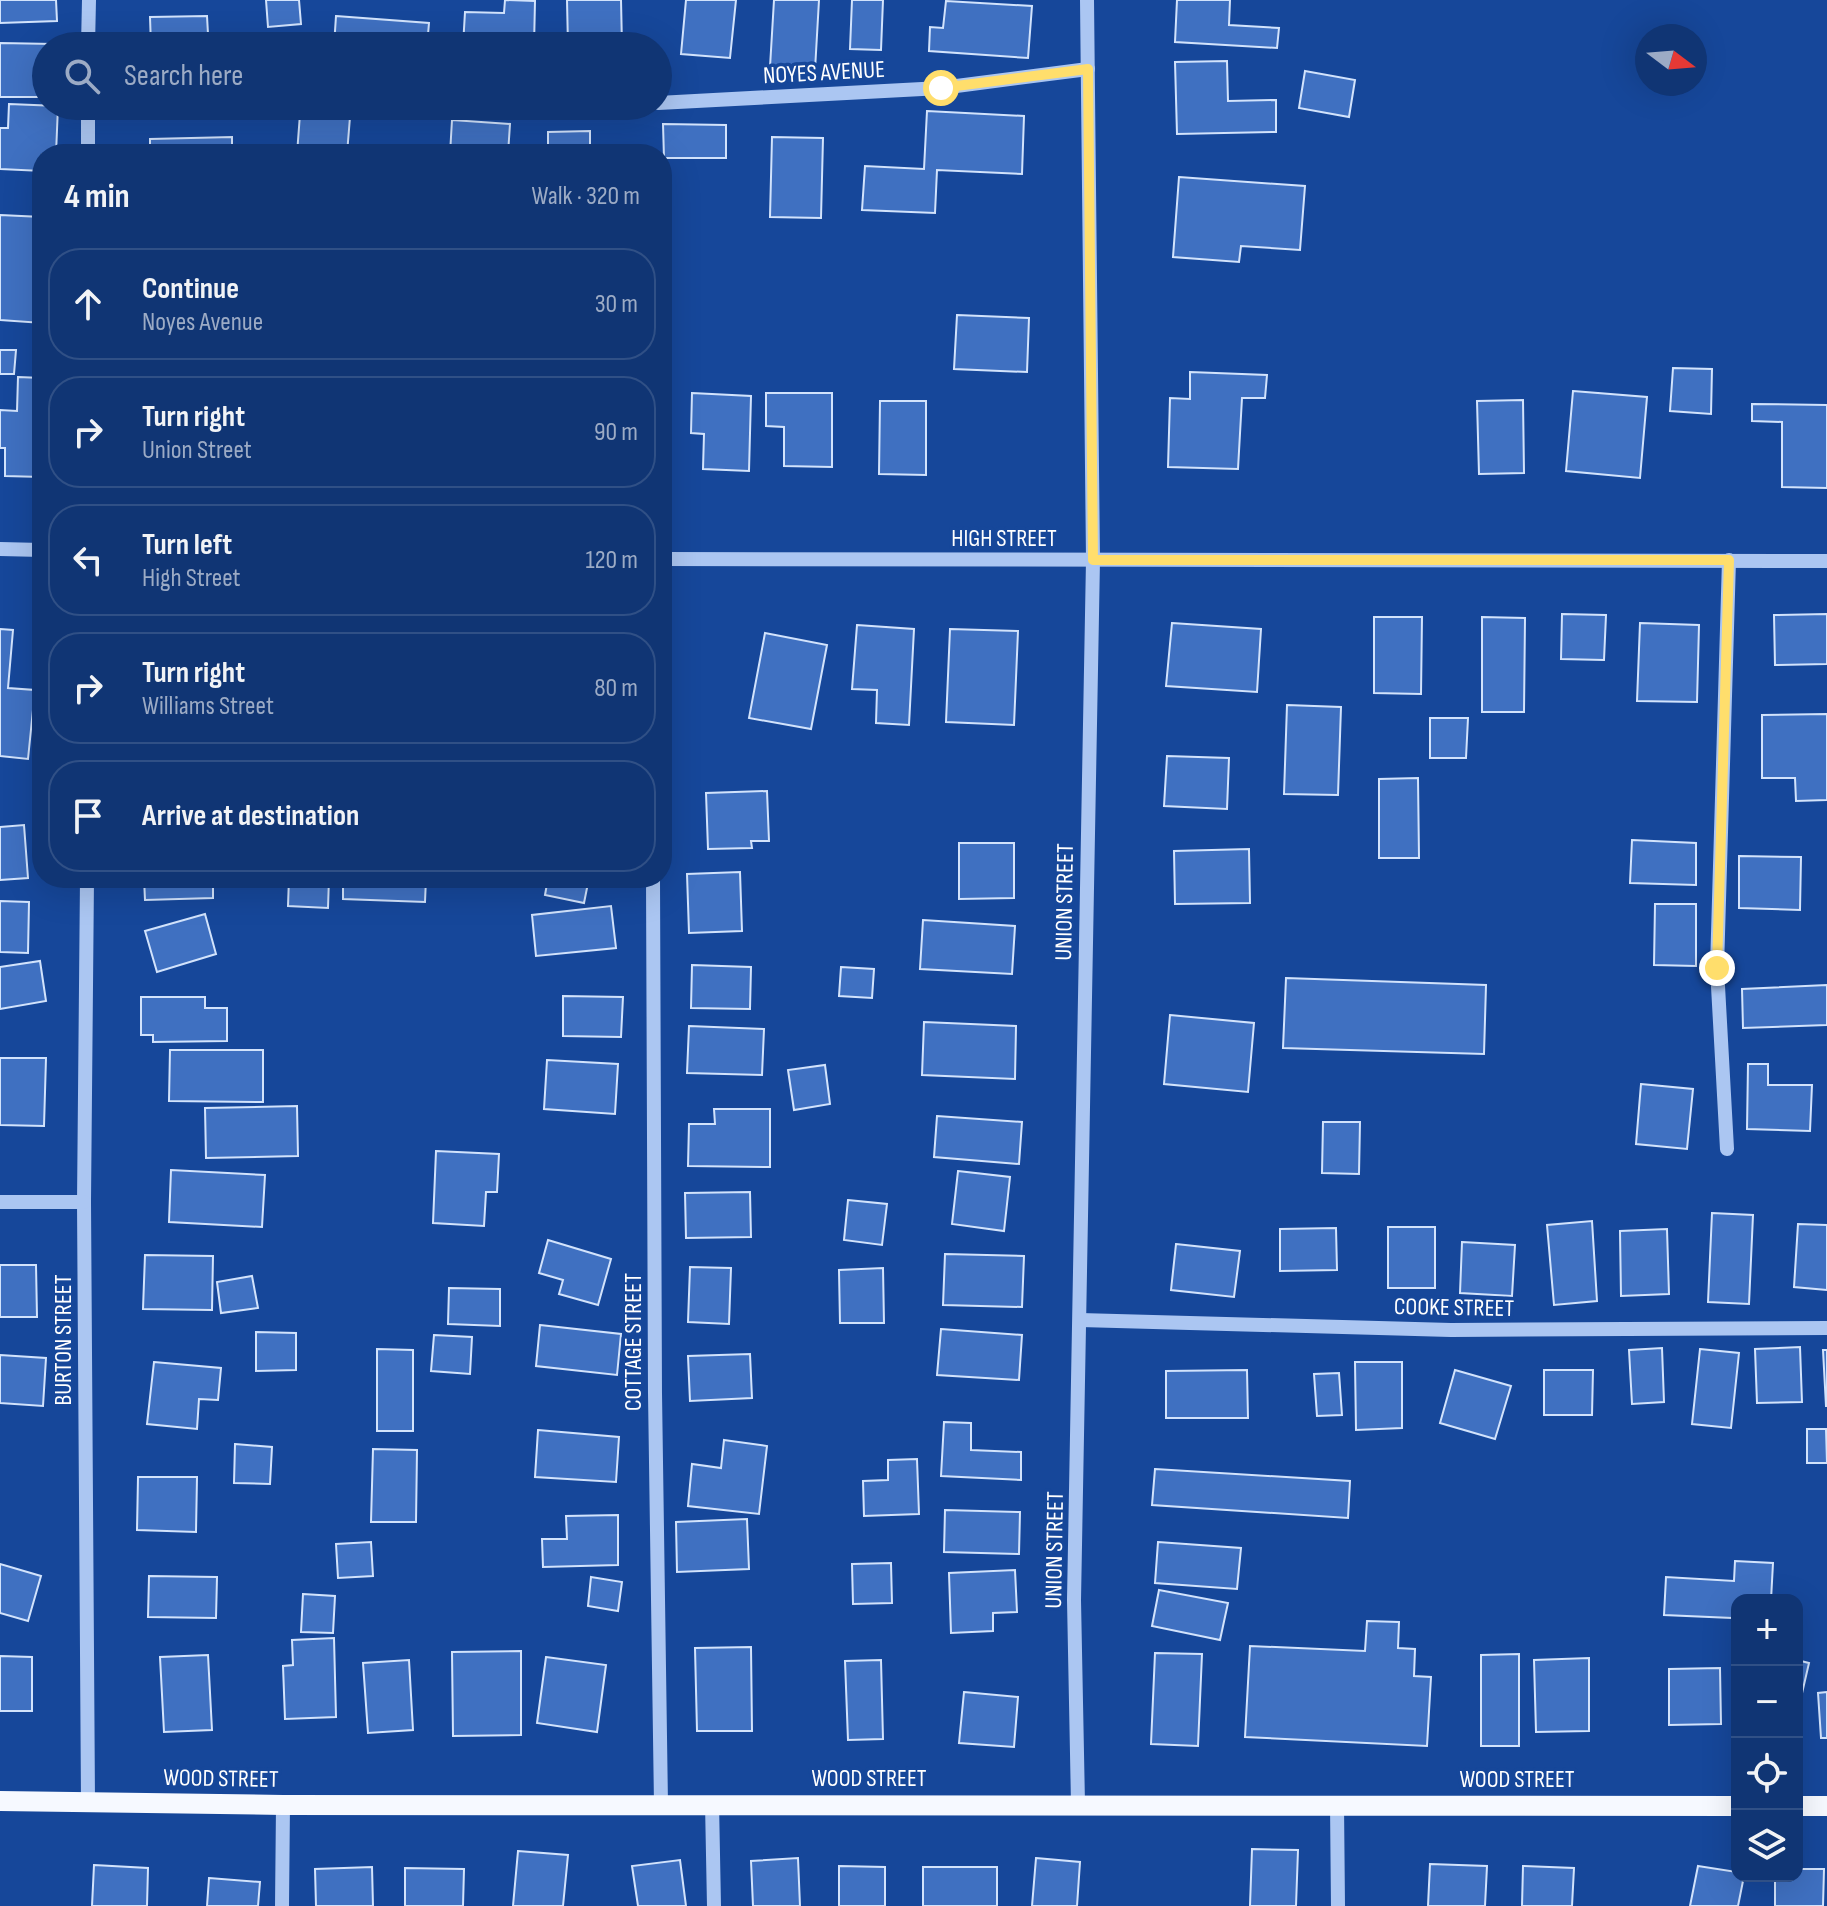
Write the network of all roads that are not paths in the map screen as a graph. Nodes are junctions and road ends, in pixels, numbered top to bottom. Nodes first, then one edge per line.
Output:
1 (89, 0) edge
2 (1087, 0) edge
3 (88, 32) edge
4 (1088, 69) junction
5 (672, 102) edge
6 (88, 120) edge
7 (88, 144) edge
8 (0, 549) edge
9 (32, 550) edge
10 (672, 559) edge
11 (1093, 560) junction
12 (1729, 560) junction
13 (1827, 561) edge
14 (87, 888) edge
15 (653, 888) edge
16 (1727, 1149) dead end
17 (0, 1202) edge
18 (84, 1202) junction
19 (1080, 1320) junction
20 (1827, 1328) edge
21 (0, 1801) edge
22 (88, 1803) junction
23 (712, 1803) junction
24 (1078, 1804) junction
25 (1337, 1804) junction
26 (283, 1805) junction
27 (661, 1805) junction
28 (1731, 1806) edge
29 (1803, 1806) edge
30 (1827, 1806) edge
31 (282, 1906) edge
32 (714, 1906) edge
33 (1338, 1906) edge

1 - 3 street
2 - 4 street, UNION STREET
4 - 5 street, NOYES AVENUE
4 - 11 street, UNION STREET
6 - 7 street
8 - 9 street
10 - 11 street, HIGH STREET
11 - 12 street, HIGH STREET
11 - 19 street, UNION STREET
12 - 13 street, HIGH STREET
12 - 16 street
14 - 18 street, BURTON STREET
15 - 27 street, COTTAGE STREET
17 - 18 street
18 - 22 street, BURTON STREET
19 - 20 street, COOKE STREET
19 - 24 street, UNION STREET
21 - 22 main road, WOOD STREET
22 - 26 main road, WOOD STREET
23 - 24 main road, WOOD STREET
23 - 27 main road, WOOD STREET
23 - 32 street
24 - 25 main road, WOOD STREET
25 - 28 main road, WOOD STREET
25 - 33 street
26 - 27 main road, WOOD STREET
26 - 31 street
29 - 30 main road

